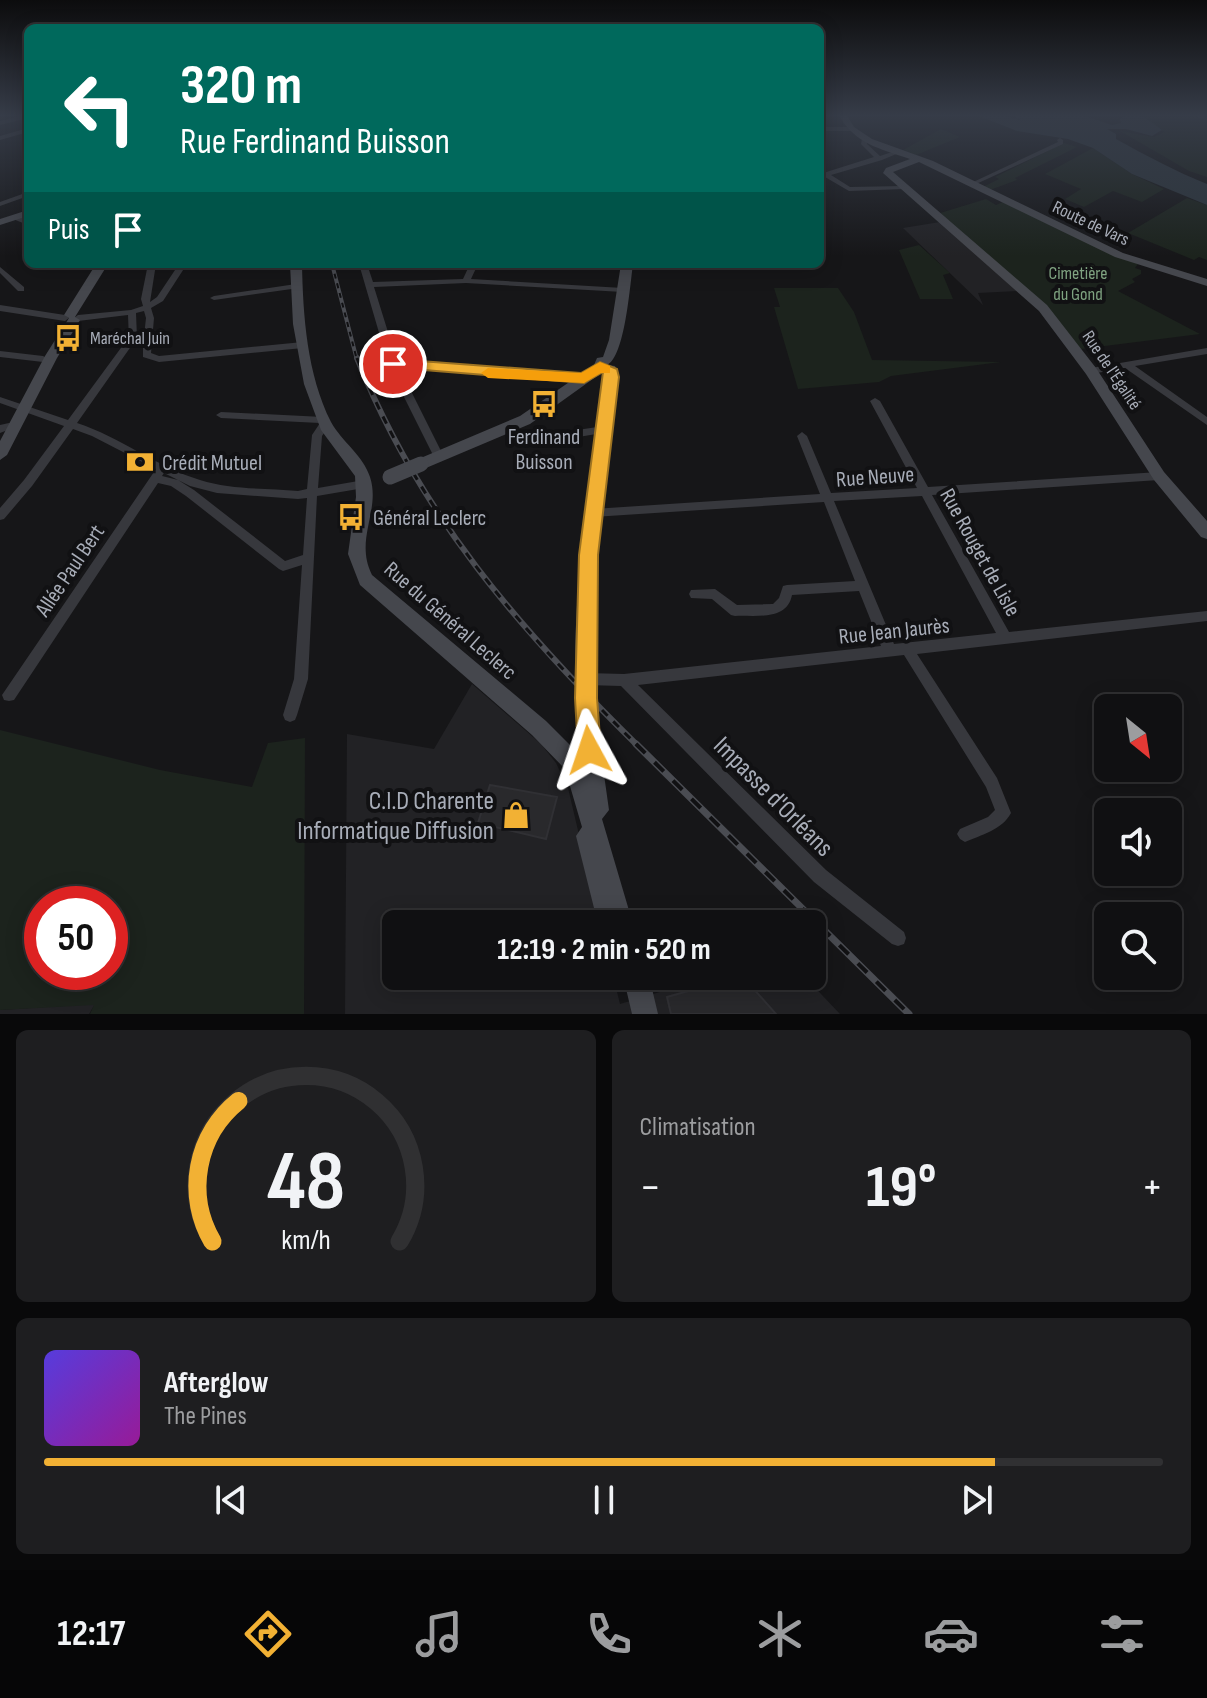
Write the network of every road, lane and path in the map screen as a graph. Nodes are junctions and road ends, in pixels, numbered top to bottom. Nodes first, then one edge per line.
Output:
1 (872, 161) edge
2 (913, 161) edge
3 (924, 161) edge
4 (1021, 161) edge
5 (824, 176) edge
6 (824, 176) edge
7 (972, 184) junction
8 (902, 188) junction
9 (24, 195) edge
10 (0, 204) edge
11 (24, 214) edge
12 (16, 217) junction
13 (24, 221) edge
14 (0, 222) edge
15 (103, 268) edge
16 (151, 268) edge
17 (180, 268) edge
18 (296, 268) edge
19 (364, 268) edge
20 (472, 268) edge
21 (626, 268) edge
22 (0, 269) edge
23 (466, 281) junction
24 (1207, 283) edge
25 (368, 285) junction
26 (296, 286) junction
27 (21, 289) dead end
28 (623, 290) junction
29 (214, 298) dead end
30 (146, 303) junction
31 (0, 308) edge
32 (132, 312) junction
33 (72, 318) junction
34 (146, 338) junction
35 (133, 340) junction
36 (303, 345) junction
37 (1207, 351) edge
38 (0, 354) edge
39 (47, 358) junction
40 (393, 364) junction
41 (1126, 364) junction
42 (606, 365) junction
43 (1091, 371) junction
44 (584, 378) junction
45 (0, 400) edge
46 (875, 401) dead end
47 (22, 407) junction
48 (221, 415) dead end
49 (1207, 422) edge
50 (72, 424) junction
51 (326, 426) junction
52 (4, 428) edge
53 (604, 430) junction
54 (802, 436) dead end
55 (537, 440) dead end
56 (0, 445) edge
57 (0, 455) edge
58 (439, 457) junction
59 (159, 473) junction
60 (1159, 476) junction
61 (356, 486) junction
62 (926, 493) junction
63 (313, 494) junction
64 (826, 500) junction
65 (593, 513) junction
66 (0, 516) edge
67 (1207, 532) edge
68 (308, 558) junction
69 (862, 586) junction
70 (695, 594) dead end
71 (1207, 616) edge
72 (1006, 639) junction
73 (907, 649) junction
74 (890, 651) junction
75 (586, 679) junction
76 (624, 680) junction
77 (9, 695) dead end
78 (290, 715) dead end
79 (586, 718) junction
80 (574, 763) junction
81 (965, 834) dead end
82 (609, 875) junction
83 (612, 910) edge
84 (614, 910) edge
85 (898, 938) dead end
86 (629, 990) edge
87 (639, 990) edge
88 (634, 1014) edge
89 (645, 1014) edge

1 - 5 street
2 - 8 main road
3 - 7 main road, Route de Vars
4 - 7 street
6 - 8 street
7 - 24 main road, Route de Vars
8 - 43 main road, Rue de l'Égalité
9 - 10 street
11 - 12 main road
12 - 13 street
12 - 14 main road
15 - 33 main road
16 - 30 street
17 - 30 street
18 - 26 main road
19 - 25 street
20 - 23 street
21 - 28 main road
22 - 27 street
23 - 25 street
23 - 28 street
25 - 40 street
26 - 29 street
26 - 36 main road
28 - 42 main road
30 - 32 street
30 - 34 street
31 - 33 street
32 - 33 street
32 - 35 street
33 - 39 main road
34 - 35 street
34 - 36 street
35 - 50 street
36 - 51 main road
37 - 41 street
38 - 39 street
39 - 47 main road
40 - 44 street
40 - 58 street
41 - 43 street
41 - 49 street
42 - 44 main road
42 - 53 main road
43 - 60 main road, Rue de l'Égalité
44 - 58 main road
45 - 47 street
46 - 62 street, Rue Rouget de Lisle
47 - 50 street
47 - 52 main road
47 - 57 main road
48 - 51 street
50 - 59 street
50 - 66 street
51 - 61 main road
51 - 63 street
52 - 56 main road
53 - 55 street
53 - 65 main road
54 - 64 street
58 - 61 main road, bridge
59 - 63 street
59 - 68 street
59 - 77 street, Allée Paul Bert
60 - 62 street, Rue Neuve
60 - 67 main road, Rue de l'Égalité
61 - 63 street
61 - 80 main road, Rue du Général Leclerc
62 - 64 street, Rue Neuve
62 - 72 street, Rue Rouget de Lisle
63 - 68 street
64 - 65 street, Rue Neuve
64 - 69 street
65 - 75 main road
68 - 78 street
69 - 70 street
69 - 74 street
71 - 72 street, Rue Jean Jaurès
72 - 73 street, Rue Jean Jaurès
73 - 74 street, Rue Jean Jaurès
73 - 81 street
74 - 76 street, Rue Jean Jaurès
75 - 76 street, Rue Jean Jaurès
75 - 79 main road
76 - 85 street, Impasse d'Orléans
79 - 80 main road
79 - 82 main road
80 - 82 main road
80 - 83 main road
82 - 84 main road
86 - 88 main road
87 - 89 main road

